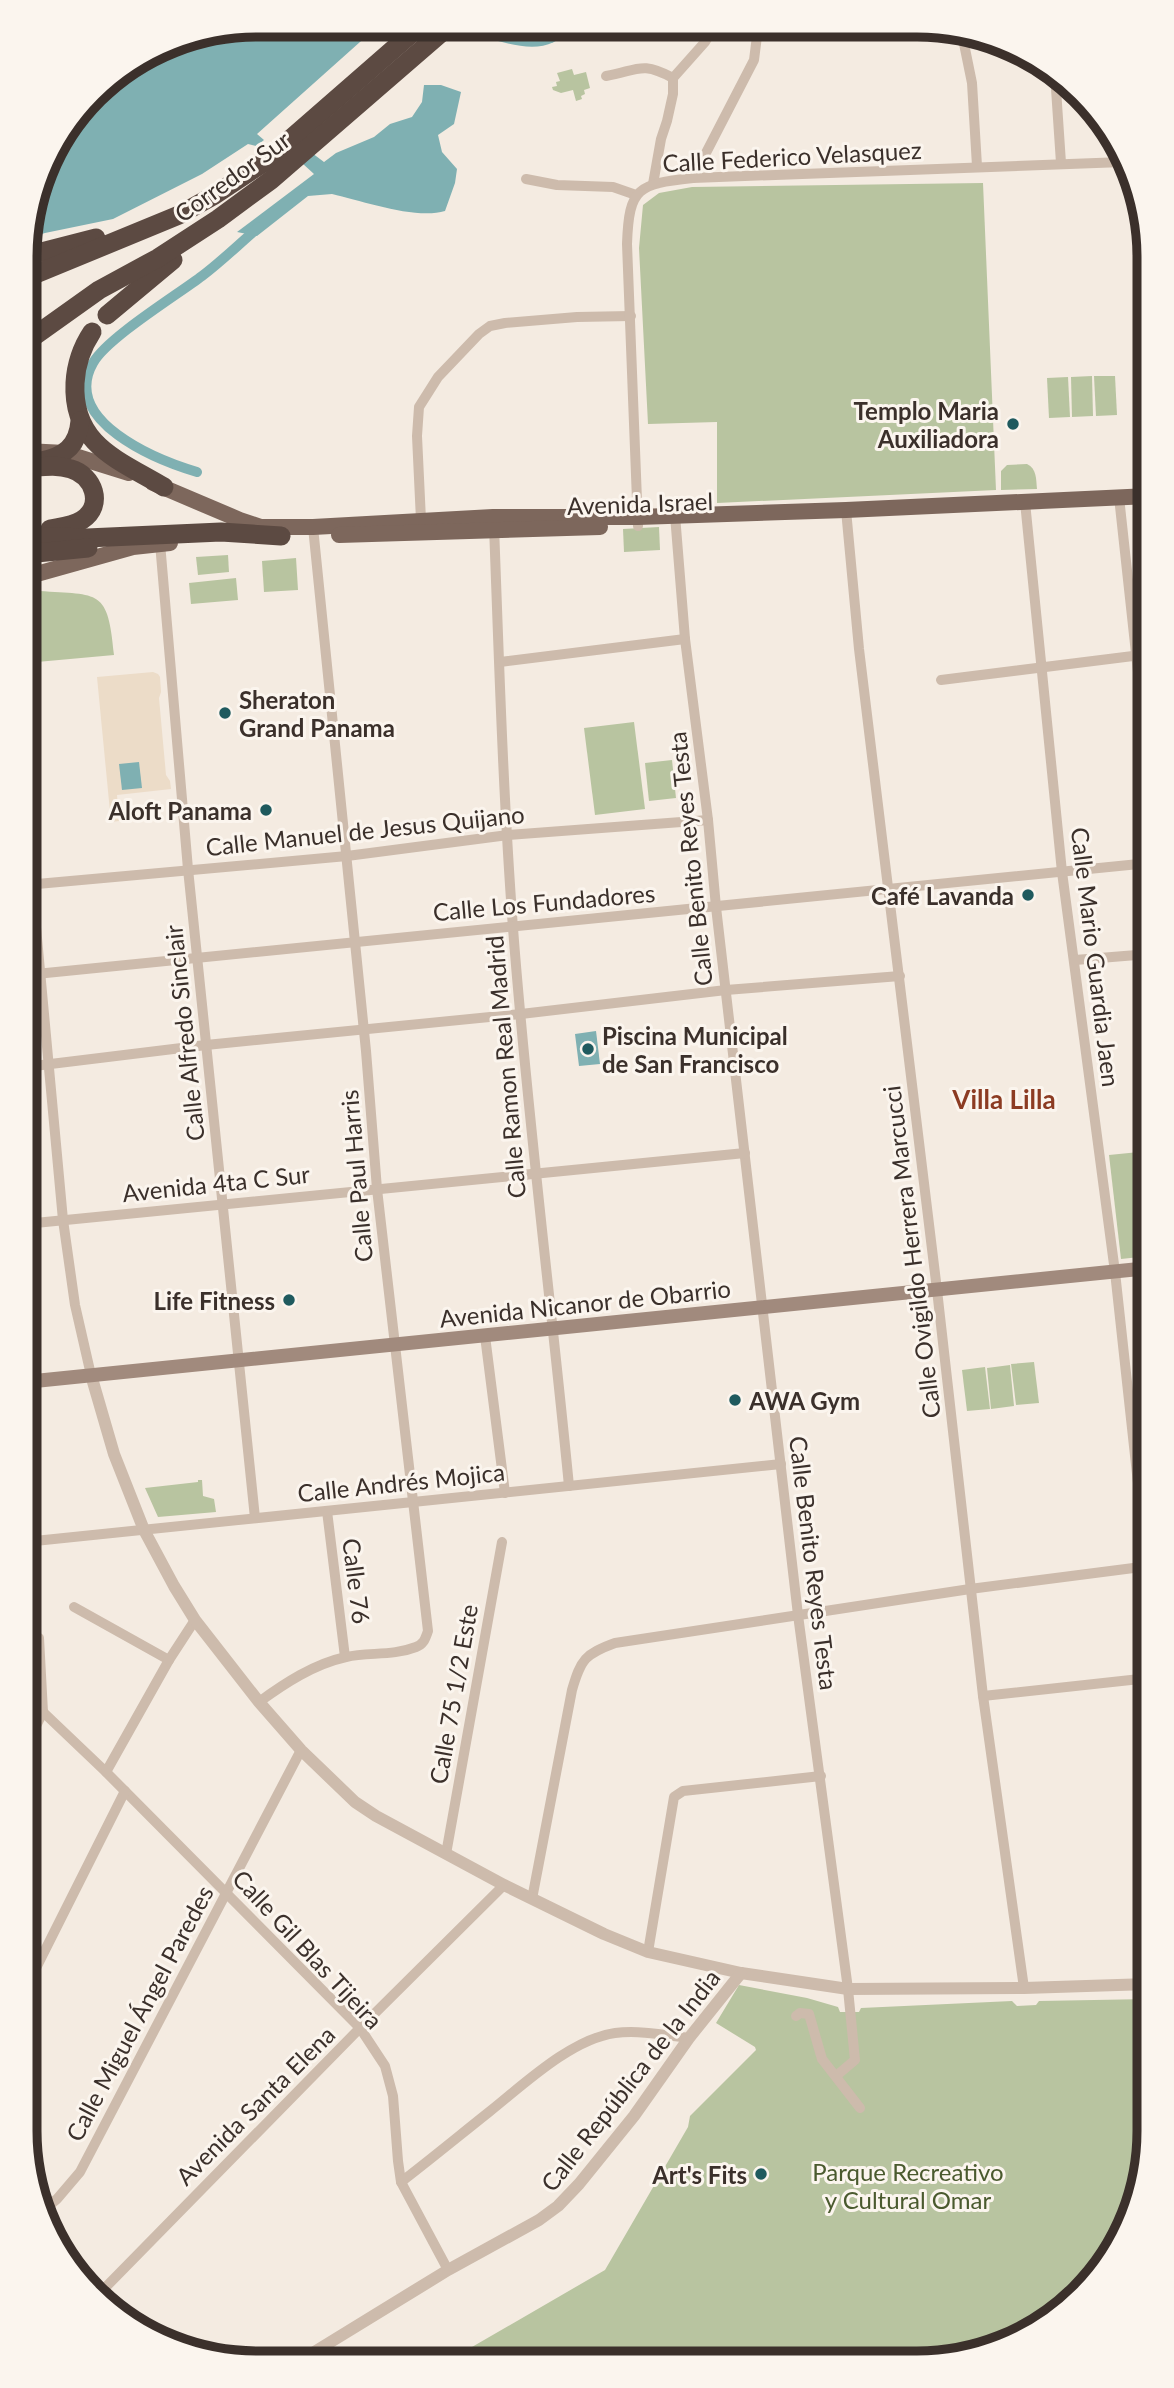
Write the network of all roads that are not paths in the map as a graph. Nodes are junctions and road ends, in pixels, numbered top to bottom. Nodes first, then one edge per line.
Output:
1 (407, 37) edge
2 (436, 37) edge
3 (708, 37) edge
4 (757, 37) edge
5 (964, 42) edge
6 (606, 76) dead end
7 (673, 78) junction
8 (1056, 86) edge
9 (1116, 162) edge
10 (1061, 163) junction
11 (977, 166) junction
12 (693, 178) junction
13 (526, 179) dead end
14 (653, 184) junction
15 (636, 195) junction
16 (218, 219) junction
17 (162, 223) junction
18 (37, 253) edge
19 (37, 274) edge
20 (107, 315) dead end
21 (631, 316) junction
22 (92, 331) dead end
23 (37, 334) edge
24 (80, 421) junction
25 (37, 452) edge
26 (65, 453) junction
27 (37, 463) edge
28 (37, 466) edge
29 (164, 488) junction
30 (1137, 498) edge
31 (1119, 502) junction
32 (1137, 504) edge
33 (1025, 507) junction
34 (846, 515) junction
35 (421, 520) junction
36 (675, 520) junction
37 (638, 521) junction
38 (493, 523) junction
39 (261, 527) junction
40 (313, 531) junction
41 (37, 532) edge
42 (37, 533) edge
43 (37, 533) edge
44 (281, 536) junction
45 (160, 544) junction
46 (133, 547) junction
47 (37, 553) edge
48 (37, 574) edge
49 (685, 639) junction
50 (1135, 656) junction
51 (500, 662) junction
52 (1041, 667) junction
53 (1137, 673) edge
54 (941, 680) dead end
55 (708, 820) junction
56 (508, 835) junction
57 (347, 856) junction
58 (1137, 864) edge
59 (188, 869) junction
60 (1062, 872) junction
61 (37, 883) edge
62 (890, 888) junction
63 (716, 907) junction
64 (513, 926) junction
65 (354, 942) junction
66 (37, 949) edge
67 (1137, 955) edge
68 (197, 957) junction
69 (1075, 960) junction
70 (37, 974) edge
71 (40, 974) junction
72 (900, 976) junction
73 (726, 990) junction
74 (521, 1014) junction
75 (364, 1030) junction
76 (206, 1045) junction
77 (48, 1064) junction
78 (37, 1066) edge
79 (745, 1153) junction
80 (535, 1173) junction
81 (377, 1189) junction
82 (223, 1203) junction
83 (63, 1220) junction
84 (37, 1223) edge
85 (1137, 1269) edge
86 (1115, 1272) junction
87 (937, 1290) junction
88 (763, 1308) junction
89 (554, 1330) junction
90 (485, 1336) junction
91 (394, 1345) junction
92 (239, 1360) junction
93 (91, 1375) junction
94 (37, 1381) edge
95 (781, 1464) junction
96 (1137, 1468) edge
97 (569, 1486) junction
98 (505, 1493) junction
99 (412, 1502) junction
100 (327, 1511) junction
101 (255, 1518) junction
102 (144, 1530) junction
103 (37, 1541) edge
104 (502, 1542) dead end
105 (1137, 1567) edge
106 (970, 1589) junction
107 (74, 1608) dead end
108 (798, 1615) junction
109 (195, 1620) junction
110 (39, 1637) dead end
111 (345, 1657) junction
112 (169, 1660) junction
113 (1137, 1679) edge
114 (983, 1696) junction
115 (259, 1702) junction
116 (43, 1712) junction
117 (37, 1713) edge
118 (37, 1724) edge
119 (301, 1750) junction
120 (106, 1772) junction
121 (821, 1776) junction
122 (125, 1791) junction
123 (446, 1853) junction
124 (504, 1885) junction
125 (227, 1892) junction
126 (532, 1899) junction
127 (648, 1952) junction
128 (37, 1966) edge
129 (741, 1973) junction
130 (1137, 1984) edge
131 (1024, 1988) junction
132 (848, 1989) junction
133 (796, 2016) dead end
134 (360, 2028) junction
135 (689, 2038) junction
136 (836, 2076) junction
137 (860, 2108) dead end
138 (401, 2182) junction
139 (49, 2205) edge
140 (449, 2270) junction
141 (103, 2288) edge
142 (316, 2351) edge

1 - 17 highway, Corredor Sur
2 - 16 highway, Corredor Sur
3 - 7 street
4 - 12 street
5 - 11 street
6 - 7 street
7 - 14 street
8 - 10 street
9 - 10 street, Calle Federico Velasquez
10 - 11 street, Calle Federico Velasquez
11 - 12 street, Calle Federico Velasquez
12 - 14 street, Calle Federico Velasquez
13 - 15 street
14 - 15 street, Calle Federico Velasquez
15 - 21 street, Calle Federico Velasquez
16 - 20 highway
16 - 23 highway, Corredor Sur
17 - 18 highway
17 - 19 highway, Corredor Sur
21 - 35 street
21 - 37 street, Calle Federico Velasquez
22 - 24 highway
24 - 26 highway
24 - 29 highway
25 - 26 main road
26 - 27 highway
26 - 29 main road
28 - 41 highway
29 - 39 main road
30 - 31 main road, Avenida Israel
31 - 32 main road, Avenida Israel
31 - 33 main road, Avenida Israel
31 - 50 street
33 - 34 main road, Avenida Israel
33 - 52 street, Calle Mario Guardia Jaen
34 - 36 main road, Avenida Israel
34 - 62 street, Calle Ovigildo Herrera Marcucci
35 - 38 main road, Avenida Israel
35 - 40 main road, Avenida Israel
36 - 37 main road, Avenida Israel
36 - 49 street, Calle Benito Reyes Testa
37 - 38 main road, Avenida Israel
38 - 40 main road, Avenida Israel
38 - 51 street, Calle Ramon Real Madrid
39 - 40 main road
39 - 42 highway
40 - 44 main road, Avenida Israel
40 - 57 street, Calle Paul Harris
43 - 44 highway
44 - 45 main road, Avenida Israel
45 - 46 main road, Avenida Israel
45 - 59 street, Calle Alfredo Sinclair
46 - 47 highway
46 - 48 main road, Avenida Israel
49 - 51 street
49 - 55 street, Calle Benito Reyes Testa
50 - 52 street
50 - 53 street
51 - 56 street, Calle Ramon Real Madrid
52 - 54 street
52 - 60 street, Calle Mario Guardia Jaen
55 - 56 street, Calle Manuel de Jesus Quijano
55 - 63 street, Calle Benito Reyes Testa
56 - 57 street, Calle Manuel de Jesus Quijano
56 - 64 street, Calle Ramon Real Madrid
57 - 59 street, Calle Manuel de Jesus Quijano
57 - 65 street, Calle Paul Harris
58 - 60 street, Calle Los Fundadores
59 - 61 street, Calle Manuel de Jesus Quijano
59 - 68 street, Calle Alfredo Sinclair
60 - 62 street, Calle Los Fundadores
60 - 69 street, Calle Mario Guardia Jaen
62 - 63 street, Calle Los Fundadores
62 - 72 street, Calle Ovigildo Herrera Marcucci
63 - 64 street, Calle Los Fundadores
63 - 73 street, Calle Benito Reyes Testa
64 - 65 street, Calle Los Fundadores
64 - 74 street, Calle Ramon Real Madrid
65 - 68 street, Calle Los Fundadores
65 - 75 street, Calle Paul Harris
66 - 71 street
67 - 69 street
68 - 71 street, Calle Los Fundadores
68 - 76 street, Calle Alfredo Sinclair
69 - 86 street, Calle Mario Guardia Jaen
70 - 71 street, Calle Los Fundadores
71 - 77 street
72 - 73 street
72 - 87 street, Calle Ovigildo Herrera Marcucci
73 - 74 street
73 - 79 street, Calle Benito Reyes Testa
74 - 75 street
74 - 80 street, Calle Ramon Real Madrid
75 - 76 street
75 - 81 street, Calle Paul Harris
76 - 77 street
76 - 82 street, Calle Alfredo Sinclair
77 - 78 street
77 - 83 street
79 - 80 street, Avenida 4ta C Sur
79 - 88 street, Calle Benito Reyes Testa
80 - 81 street, Avenida 4ta C Sur
80 - 89 street, Calle Ramon Real Madrid
81 - 82 street, Avenida 4ta C Sur
81 - 91 street, Calle Paul Harris
82 - 83 street, Avenida 4ta C Sur
82 - 92 street, Calle Alfredo Sinclair
83 - 84 street, Avenida 4ta C Sur
83 - 93 street
85 - 86 main road, Avenida Nicanor de Obarrio
86 - 87 main road, Avenida Nicanor de Obarrio
86 - 96 street, Calle Mario Guardia Jaen
87 - 88 main road, Avenida Nicanor de Obarrio
87 - 106 street, Calle Ovigildo Herrera Marcucci
88 - 89 main road, Avenida Nicanor de Obarrio
88 - 95 street, Calle Benito Reyes Testa
89 - 90 main road, Avenida Nicanor de Obarrio
89 - 97 street, Calle Ramon Real Madrid
90 - 91 main road, Avenida Nicanor de Obarrio
90 - 98 street
91 - 92 main road, Avenida Nicanor de Obarrio
91 - 99 street, Calle Paul Harris
92 - 93 main road, Avenida Nicanor de Obarrio
92 - 101 street, Calle Alfredo Sinclair
93 - 94 main road, Avenida Nicanor de Obarrio
93 - 102 street
95 - 97 street, Calle Andrés Mojica
95 - 108 street, Calle Benito Reyes Testa
97 - 98 street, Calle Andrés Mojica
98 - 99 street, Calle Andrés Mojica
99 - 100 street, Calle Andrés Mojica
99 - 111 street, Calle Paul Harris
100 - 101 street, Calle Andrés Mojica
100 - 111 street, Calle 76
101 - 102 street, Calle Andrés Mojica
102 - 103 street, Calle Andrés Mojica
102 - 109 street
104 - 123 street, Calle 75 1/2 Este
105 - 106 street
106 - 108 street
106 - 114 street, Calle Ovigildo Herrera Marcucci
107 - 112 street
108 - 121 street, Calle Benito Reyes Testa
108 - 126 street
109 - 112 street
109 - 115 street
110 - 116 street
111 - 115 street, Calle Paul Harris
112 - 120 street
113 - 114 street
114 - 131 street, Calle Ovigildo Herrera Marcucci
115 - 119 street
116 - 117 street
116 - 118 street
116 - 120 street, Calle Gil Blas Tijeira
119 - 123 street
119 - 125 street, Calle Miguel Ángel Paredes
120 - 122 street, Calle Gil Blas Tijeira
121 - 127 street
121 - 132 street, Calle Benito Reyes Testa
122 - 125 street, Calle Gil Blas Tijeira
122 - 128 street
123 - 124 street
124 - 126 street
124 - 134 street, Avenida Santa Elena
125 - 134 street, Calle Gil Blas Tijeira
125 - 139 street, Calle Miguel Ángel Paredes
126 - 127 street
127 - 129 street
129 - 132 street
129 - 135 street, Calle República de la India
130 - 131 street
131 - 132 street
132 - 136 street, Calle Benito Reyes Testa
133 - 136 street
134 - 138 street, Calle Gil Blas Tijeira
134 - 141 street, Avenida Santa Elena
135 - 138 street
135 - 140 street, Calle República de la India
136 - 137 street
138 - 140 street, Calle Gil Blas Tijeira
140 - 142 street, Calle República de la India

